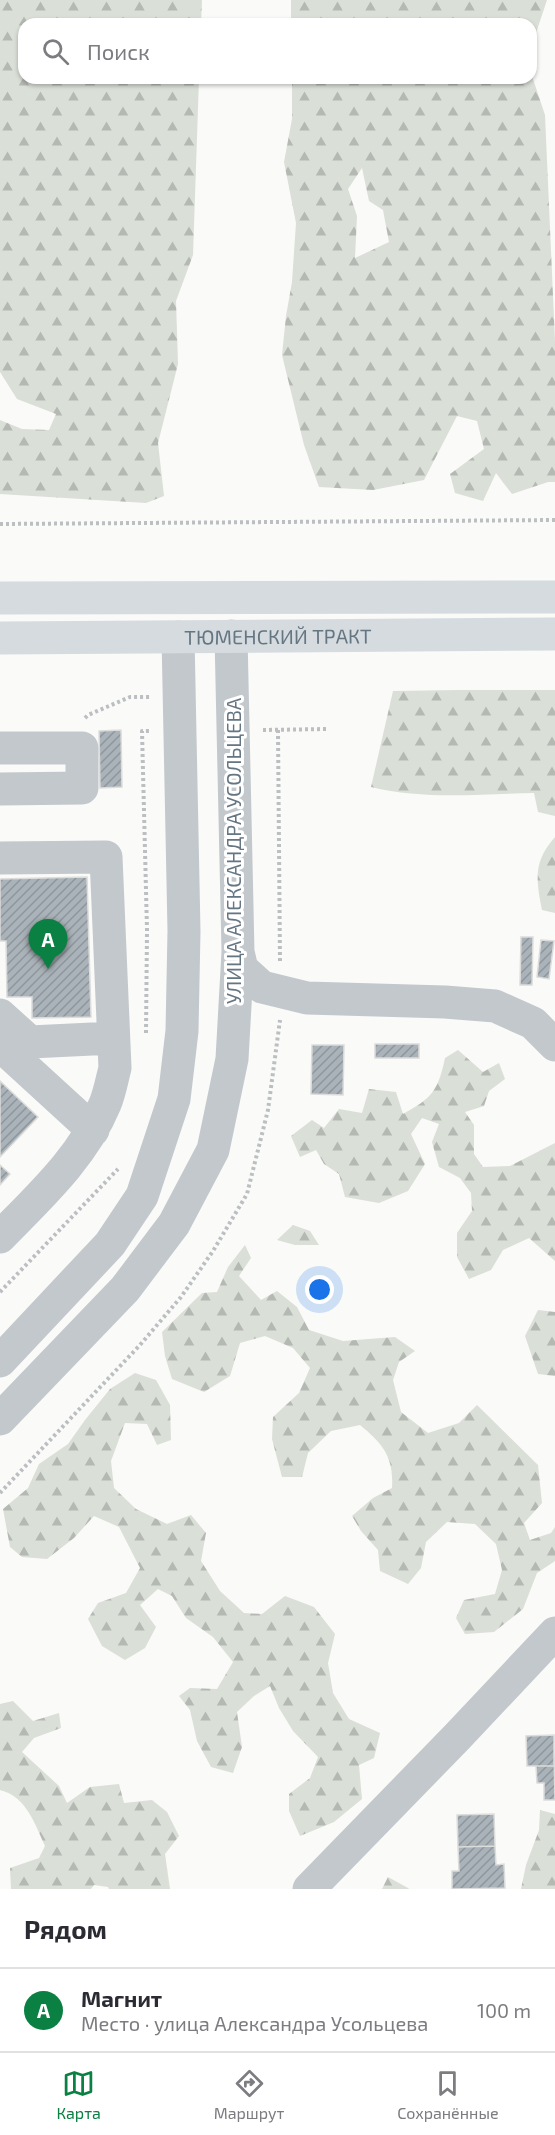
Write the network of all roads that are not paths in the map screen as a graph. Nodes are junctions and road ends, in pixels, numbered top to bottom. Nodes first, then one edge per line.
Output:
1 (555, 597) edge
2 (0, 598) edge
3 (555, 634) edge
4 (231, 636) junction
5 (178, 637) junction
6 (0, 638) edge
7 (0, 748) edge
8 (0, 789) edge
9 (0, 858) edge
10 (238, 952) junction
11 (0, 1014) edge
12 (113, 1038) junction
13 (0, 1045) edge
14 (555, 1045) edge
15 (93, 1130) junction
16 (0, 1237) edge
17 (0, 1360) edge
18 (0, 1419) edge
19 (555, 1633) edge
20 (309, 1889) edge

1 - 2 main road, ТЮМЕНСКИЙ ТРАКТ
3 - 4 main road, ТЮМЕНСКИЙ ТРАКТ
4 - 5 main road, ТЮМЕНСКИЙ ТРАКТ
4 - 10 street, УЛИЦА АЛЕКСАНДРА УСОЛЬЦЕВА
5 - 6 main road, ТЮМЕНСКИЙ ТРАКТ
5 - 17 street
7 - 8 street
9 - 12 street
10 - 14 street
10 - 18 street, УЛИЦА АЛЕКСАНДРА УСОЛЬЦЕВА
11 - 12 street
12 - 15 street
13 - 15 street
15 - 16 street
19 - 20 street

